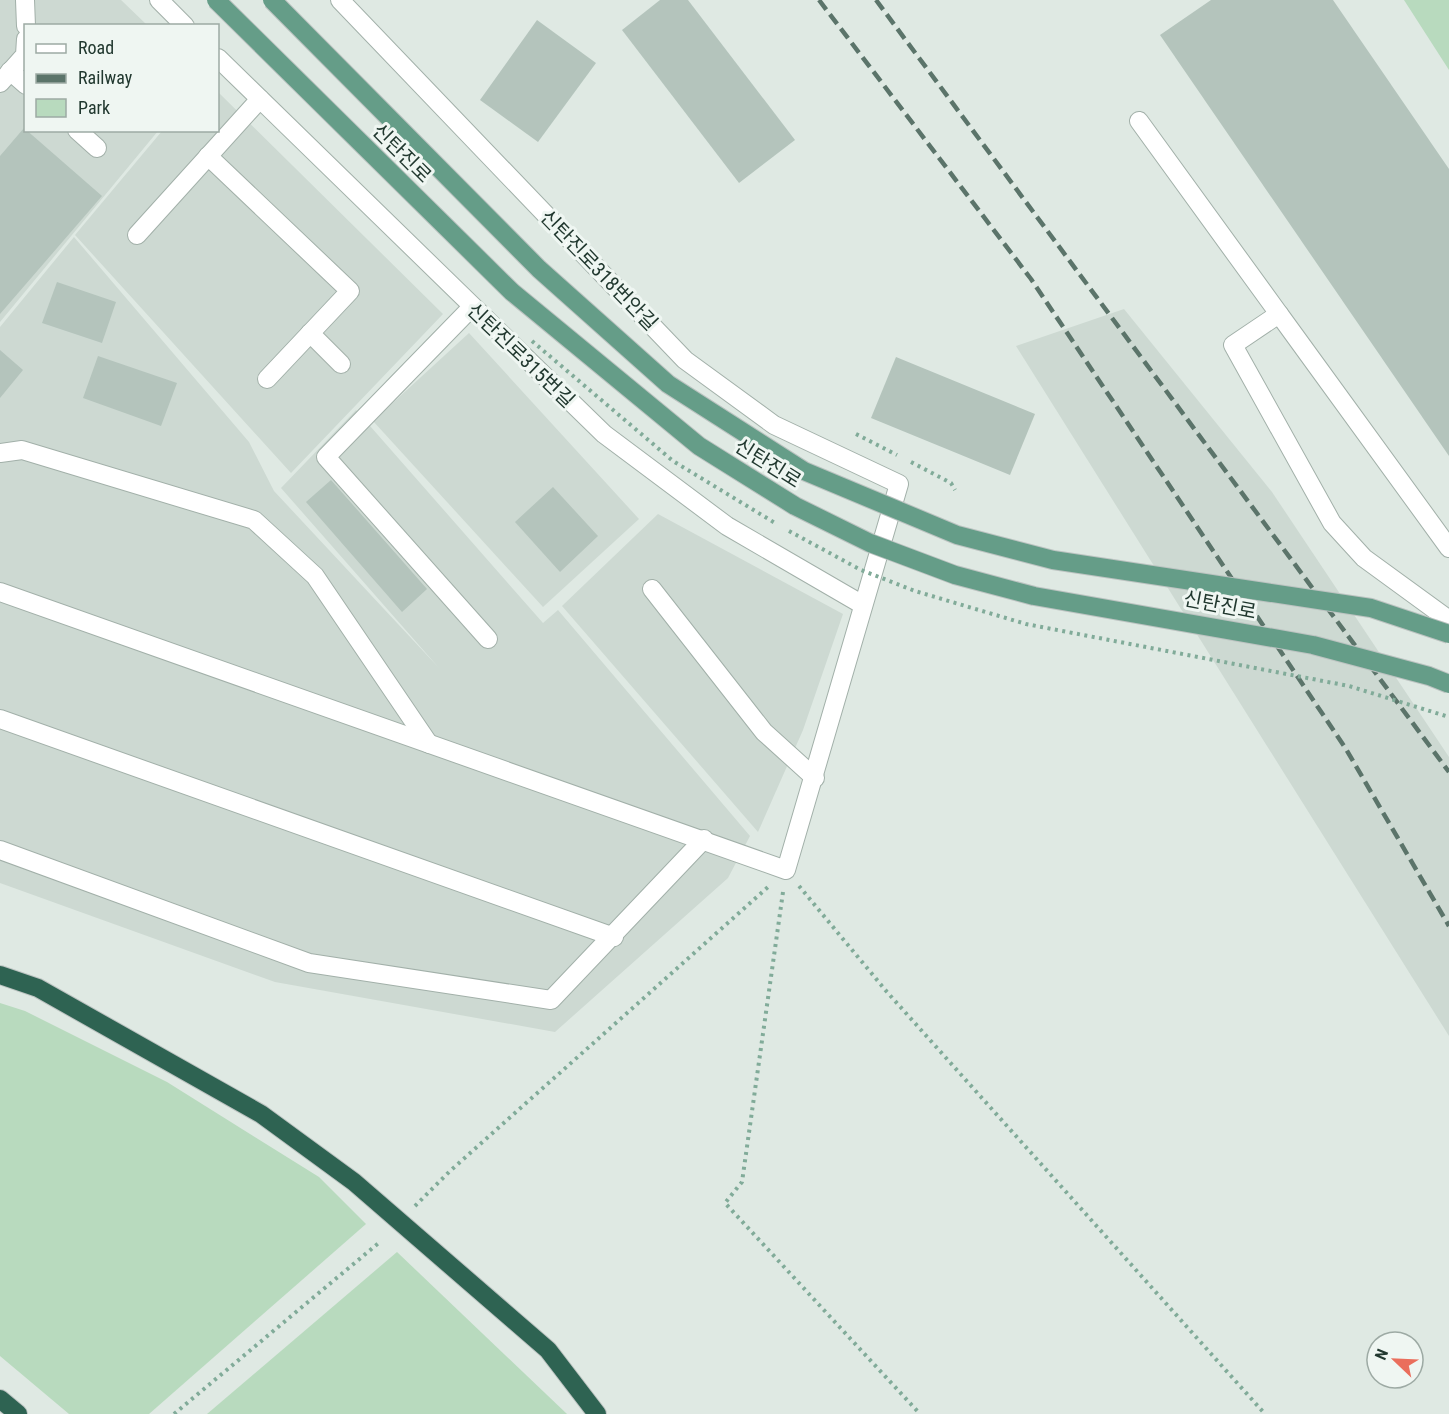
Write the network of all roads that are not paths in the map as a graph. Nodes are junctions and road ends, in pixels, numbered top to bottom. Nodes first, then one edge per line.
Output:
1 (159, 0) edge
2 (216, 0) edge
3 (272, 0) edge
4 (340, 0) edge
5 (182, 24) edge
6 (24, 56) edge
7 (219, 59) edge
8 (5, 77) edge
9 (24, 84) edge
10 (260, 99) junction
11 (1139, 121) dead end
12 (79, 132) edge
13 (97, 148) dead end
14 (208, 156) junction
15 (137, 236) dead end
16 (472, 307) junction
17 (1280, 314) junction
18 (310, 333) junction
19 (341, 364) dead end
20 (267, 379) dead end
21 (0, 453) edge
22 (1449, 548) edge
23 (652, 589) dead end
24 (0, 592) edge
25 (863, 605) junction
26 (1449, 620) edge
27 (1449, 634) edge
28 (488, 639) dead end
29 (1449, 684) edge
30 (0, 719) edge
31 (429, 744) junction
32 (815, 778) junction
33 (704, 839) junction
34 (0, 850) edge
35 (614, 937) junction
36 (0, 975) edge
37 (0, 1399) edge
38 (18, 1414) edge
39 (597, 1414) edge

1 - 5 street
2 - 29 main road, 신탄진로, bridge
3 - 27 main road, 신탄진로, bridge
4 - 25 street, 신탄진로318번안길
6 - 8 street
7 - 10 street, 신탄진로315번길
8 - 9 street
10 - 14 street
10 - 16 street, 신탄진로315번길
11 - 17 street
12 - 13 street
14 - 15 street
14 - 18 street
16 - 25 street, 신탄진로315번길
16 - 28 street
17 - 22 street
17 - 26 street
18 - 19 street
18 - 20 street
21 - 31 street
23 - 32 street
24 - 31 street
25 - 32 street
30 - 35 street
31 - 33 street
32 - 33 street
33 - 35 street
34 - 35 street
36 - 39 highway
37 - 38 highway

